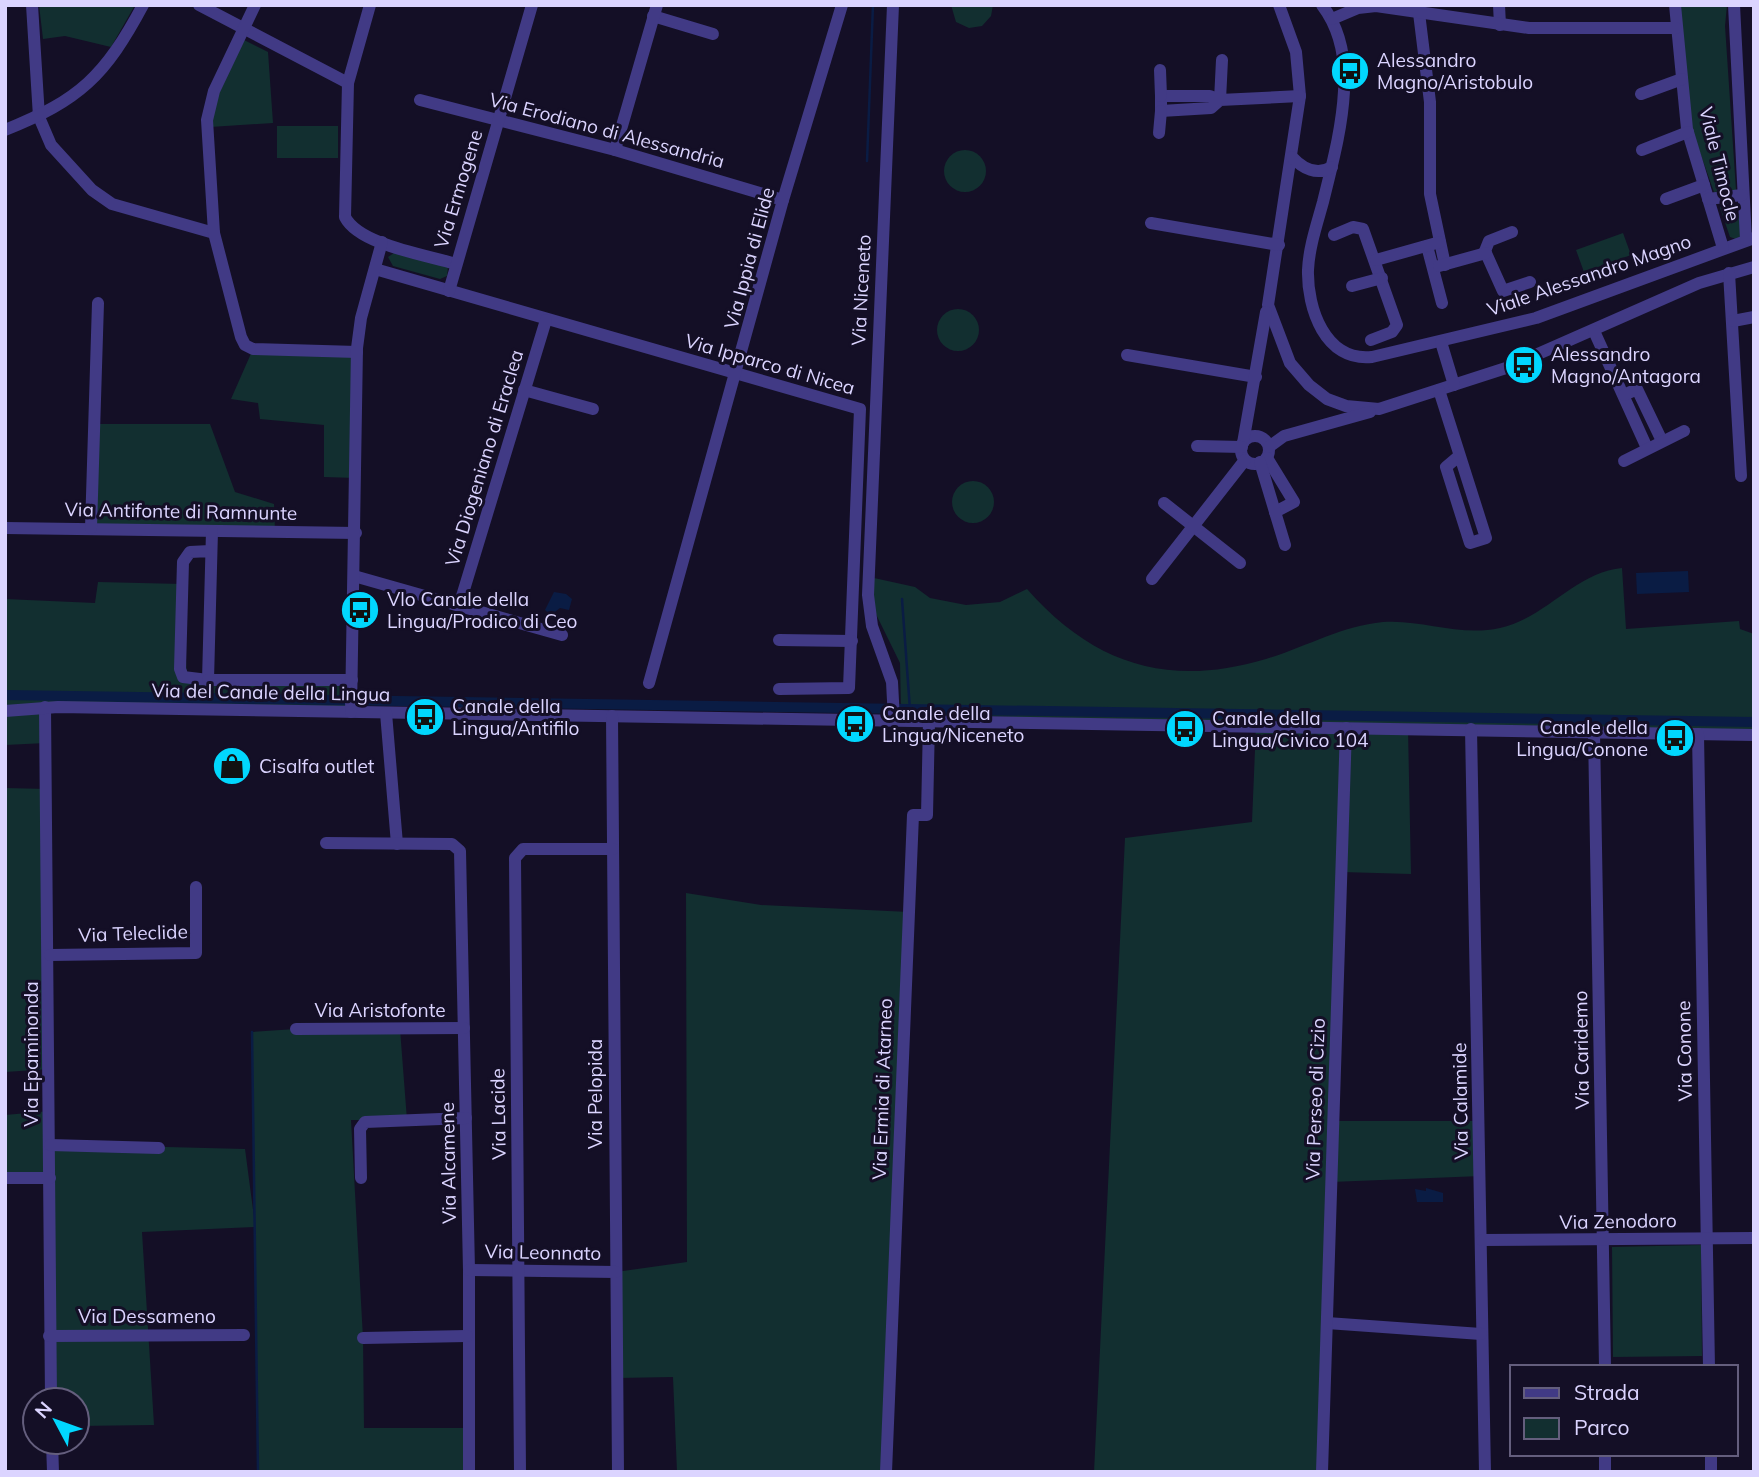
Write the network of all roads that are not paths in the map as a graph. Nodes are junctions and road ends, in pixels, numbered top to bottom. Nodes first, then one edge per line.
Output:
1 (32, 5) edge
2 (143, 5) edge
3 (255, 5) edge
4 (370, 5) edge
5 (532, 5) edge
6 (842, 5) edge
7 (893, 5) edge
8 (1279, 5) edge
9 (1322, 5) edge
10 (1499, 5) edge
11 (1675, 5) edge
12 (1734, 5) edge
13 (204, 6) edge
14 (655, 11) edge
15 (1419, 13) junction
16 (1332, 19) junction
17 (1500, 25) junction
18 (1676, 27) junction
19 (244, 29) junction
20 (713, 34) dead end
21 (1222, 60) dead end
22 (1160, 70) dead end
23 (1682, 79) junction
24 (348, 82) junction
25 (1641, 94) dead end
26 (1161, 96) junction
27 (1300, 96) junction
28 (420, 100) dead end
29 (1220, 100) junction
30 (1161, 111) junction
31 (39, 117) junction
32 (499, 120) junction
33 (5, 130) edge
34 (1688, 132) junction
35 (1159, 133) dead end
36 (615, 150) junction
37 (1642, 150) dead end
38 (1292, 157) junction
39 (1332, 167) junction
40 (1289, 176) junction
41 (1704, 185) junction
42 (1327, 187) junction
43 (1742, 195) junction
44 (1667, 199) dead end
45 (1708, 199) junction
46 (783, 200) junction
47 (1151, 223) dead end
48 (1512, 232) dead end
49 (214, 233) junction
50 (1334, 235) dead end
51 (1750, 239) edge
52 (382, 242) junction
53 (1440, 242) junction
54 (1279, 245) junction
55 (1427, 246) junction
56 (1723, 248) junction
57 (1486, 253) junction
58 (1376, 260) junction
59 (456, 264) junction
60 (1439, 266) junction
61 (1754, 267) edge
62 (375, 270) junction
63 (1729, 273) junction
64 (1652, 276) junction
65 (1382, 278) junction
66 (1530, 282) dead end
67 (1352, 286) dead end
68 (449, 291) junction
69 (1663, 299) junction
70 (98, 303) dead end
71 (1443, 303) dead end
72 (1268, 304) junction
73 (1754, 317) edge
74 (545, 320) junction
75 (1733, 321) junction
76 (1594, 331) junction
77 (1371, 340) dead end
78 (1441, 342) junction
79 (357, 352) junction
80 (1127, 355) dead end
81 (737, 374) junction
82 (1256, 377) junction
83 (1454, 385) junction
84 (524, 390) junction
85 (1438, 390) junction
86 (1624, 395) junction
87 (593, 409) dead end
88 (860, 409) junction
89 (1379, 409) junction
90 (874, 411) junction
91 (1684, 431) dead end
92 (1662, 441) junction
93 (1197, 446) dead end
94 (1647, 448) junction
95 (1243, 450) junction
96 (1265, 456) junction
97 (1459, 456) junction
98 (1624, 461) dead end
99 (1741, 476) dead end
100 (1164, 503) dead end
101 (1275, 512) junction
102 (1193, 526) junction
103 (5, 528) edge
104 (91, 528) junction
105 (212, 531) junction
106 (356, 533) junction
107 (1285, 545) dead end
108 (210, 551) junction
109 (1240, 563) dead end
110 (354, 576) junction
111 (1152, 579) dead end
112 (459, 606) junction
113 (562, 635) dead end
114 (779, 640) dead end
115 (852, 641) junction
116 (208, 680) junction
117 (649, 683) dead end
118 (352, 685) junction
119 (779, 689) dead end
120 (45, 707) junction
121 (5, 710) edge
122 (351, 710) junction
123 (386, 713) junction
124 (612, 716) junction
125 (894, 716) junction
126 (929, 720) junction
127 (1346, 728) junction
128 (1471, 729) junction
129 (1594, 732) junction
130 (1698, 734) junction
131 (1754, 735) edge
132 (326, 843) dead end
133 (397, 844) junction
134 (613, 849) junction
135 (196, 887) dead end
136 (50, 955) junction
137 (464, 1028) junction
138 (296, 1029) dead end
139 (466, 1118) junction
140 (50, 1145) junction
141 (159, 1147) dead end
142 (5, 1178) edge
143 (50, 1178) junction
144 (361, 1178) dead end
145 (1706, 1238) junction
146 (1754, 1238) edge
147 (1482, 1240) junction
148 (1604, 1241) junction
149 (469, 1270) junction
150 (519, 1271) junction
151 (616, 1272) junction
152 (1327, 1323) junction
153 (1481, 1334) junction
154 (244, 1335) dead end
155 (49, 1336) junction
156 (467, 1336) junction
157 (363, 1338) dead end
158 (1605, 1365) edge
159 (1709, 1365) edge
160 (51, 1386) edge
161 (469, 1472) edge
162 (520, 1472) edge
163 (618, 1472) edge
164 (886, 1472) edge
165 (1322, 1472) edge
166 (1485, 1472) edge

1 - 31 street
2 - 31 street
3 - 19 street
4 - 24 street
5 - 32 street, Via Ermogene
6 - 46 street, Via Ippia di Elide
7 - 90 street, Via Niceneto
8 - 27 street
9 - 16 street, Viale Alessandro Magno
10 - 17 street
11 - 18 street, Viale Timocle
12 - 43 street, Viale Timocle
13 - 19 street
14 - 20 street
14 - 36 street
15 - 16 street
15 - 17 street
15 - 53 street
16 - 39 street, Viale Alessandro Magno
17 - 18 street
18 - 23 street, Viale Timocle
19 - 24 street
19 - 49 street
21 - 29 street
22 - 26 street
23 - 25 street
23 - 34 street, Viale Timocle
24 - 52 street
26 - 29 street
26 - 30 street
27 - 29 street
27 - 38 street
28 - 32 street, Via Erodiano di Alessandria
29 - 30 street
30 - 35 street
31 - 33 street
31 - 49 street
32 - 36 street, Via Erodiano di Alessandria
32 - 59 street, Via Ermogene
34 - 37 street
34 - 41 street, Viale Timocle
36 - 46 street, Via Erodiano di Alessandria
38 - 39 street
38 - 40 street
39 - 42 street, Viale Alessandro Magno
40 - 42 street
40 - 54 street
41 - 44 street
41 - 45 street, Viale Timocle
42 - 78 street, Viale Alessandro Magno
43 - 45 street
43 - 51 street, Viale Timocle
45 - 56 street, Viale Timocle
46 - 81 street, Via Ippia di Elide
47 - 54 street
48 - 57 street
49 - 79 street
50 - 58 street
51 - 56 street, Viale Alessandro Magno
52 - 59 street
52 - 62 street
53 - 55 street
53 - 60 street
54 - 72 street
55 - 58 street
55 - 60 street
56 - 64 street, Viale Alessandro Magno
57 - 60 street
57 - 66 street
58 - 65 street
59 - 68 street, Via Ermogene
60 - 71 street
61 - 63 street
62 - 68 street, Via Ipparco di Nicea
62 - 79 street
63 - 69 street
63 - 75 street
64 - 69 street
64 - 78 street, Viale Alessandro Magno
65 - 67 street
65 - 77 street
68 - 74 street, Via Ipparco di Nicea
69 - 76 street
70 - 104 street
72 - 82 street
72 - 89 street
73 - 75 street
74 - 81 street, Via Ipparco di Nicea
74 - 84 street, Via Diogeniano di Eraclea
75 - 99 street
76 - 83 street
76 - 86 street
78 - 83 street
79 - 106 street
80 - 82 street
81 - 88 street, Via Ipparco di Nicea
81 - 117 street, Via Ippia di Elide
82 - 95 street
83 - 85 street
84 - 87 street
84 - 112 street, Via Diogeniano di Eraclea
85 - 89 street
85 - 97 street
86 - 92 street
86 - 94 street
88 - 90 street
88 - 115 street, Via Ipparco di Nicea
89 - 96 street
90 - 125 street, Via Niceneto
91 - 92 street
92 - 94 street
93 - 95 street
94 - 98 street
95 - 96 street
95 - 96 street
95 - 102 street
96 - 101 street
96 - 101 street
97 - 97 street
100 - 102 street
101 - 107 street
102 - 109 street
102 - 111 street
103 - 104 street, Via Antifonte di Ramnunte
104 - 105 street, Via Antifonte di Ramnunte
105 - 106 street, Via Antifonte di Ramnunte
105 - 108 street
106 - 110 street
108 - 116 street
108 - 116 street
110 - 112 street
110 - 118 street
112 - 113 street
114 - 115 street
115 - 119 street, Via Ipparco di Nicea
116 - 118 street
118 - 122 street
120 - 121 street, Via del Canale della Lingua
120 - 122 street, Via del Canale della Lingua
120 - 136 street, Via Epaminonda
122 - 123 street, Via del Canale della Lingua
123 - 124 street, Via del Canale della Lingua
123 - 133 street
124 - 125 street, Via del Canale della Lingua
124 - 134 street, Via Pelopida
125 - 126 street, Via del Canale della Lingua
126 - 127 street, Via del Canale della Lingua
126 - 164 street, Via Ermia di Atarneo
127 - 128 street, Via del Canale della Lingua
127 - 152 street, Via Perseo di Cizio
128 - 129 street, Via del Canale della Lingua
128 - 147 street, Via Calamide
129 - 130 street, Via del Canale della Lingua
129 - 148 street, Via Caridemo
130 - 131 street, Via del Canale della Lingua
130 - 145 street, Via Conone
132 - 133 street
133 - 137 street, Via Alcamene
134 - 150 street, Via Lacide
134 - 151 street, Via Pelopida
135 - 136 street, Via Teleclide
136 - 140 street, Via Epaminonda
137 - 138 street, Via Aristofonte
137 - 139 street, Via Alcamene
139 - 144 street
139 - 149 street, Via Alcamene
140 - 141 street
140 - 143 street, Via Epaminonda
142 - 143 street
143 - 155 street, Via Epaminonda
145 - 146 street, Via Zenodoro
145 - 148 street, Via Zenodoro
145 - 159 street, Via Conone
147 - 148 street, Via Zenodoro
147 - 153 street, Via Calamide
148 - 158 street, Via Caridemo
149 - 150 street, Via Leonnato
149 - 156 street, Via Alcamene
150 - 151 street, Via Leonnato
150 - 162 street, Via Lacide
151 - 163 street, Via Pelopida
152 - 153 street
152 - 165 street, Via Perseo di Cizio
153 - 166 street, Via Calamide
154 - 155 street, Via Dessameno
155 - 160 street, Via Epaminonda
156 - 157 street
156 - 161 street, Via Alcamene

